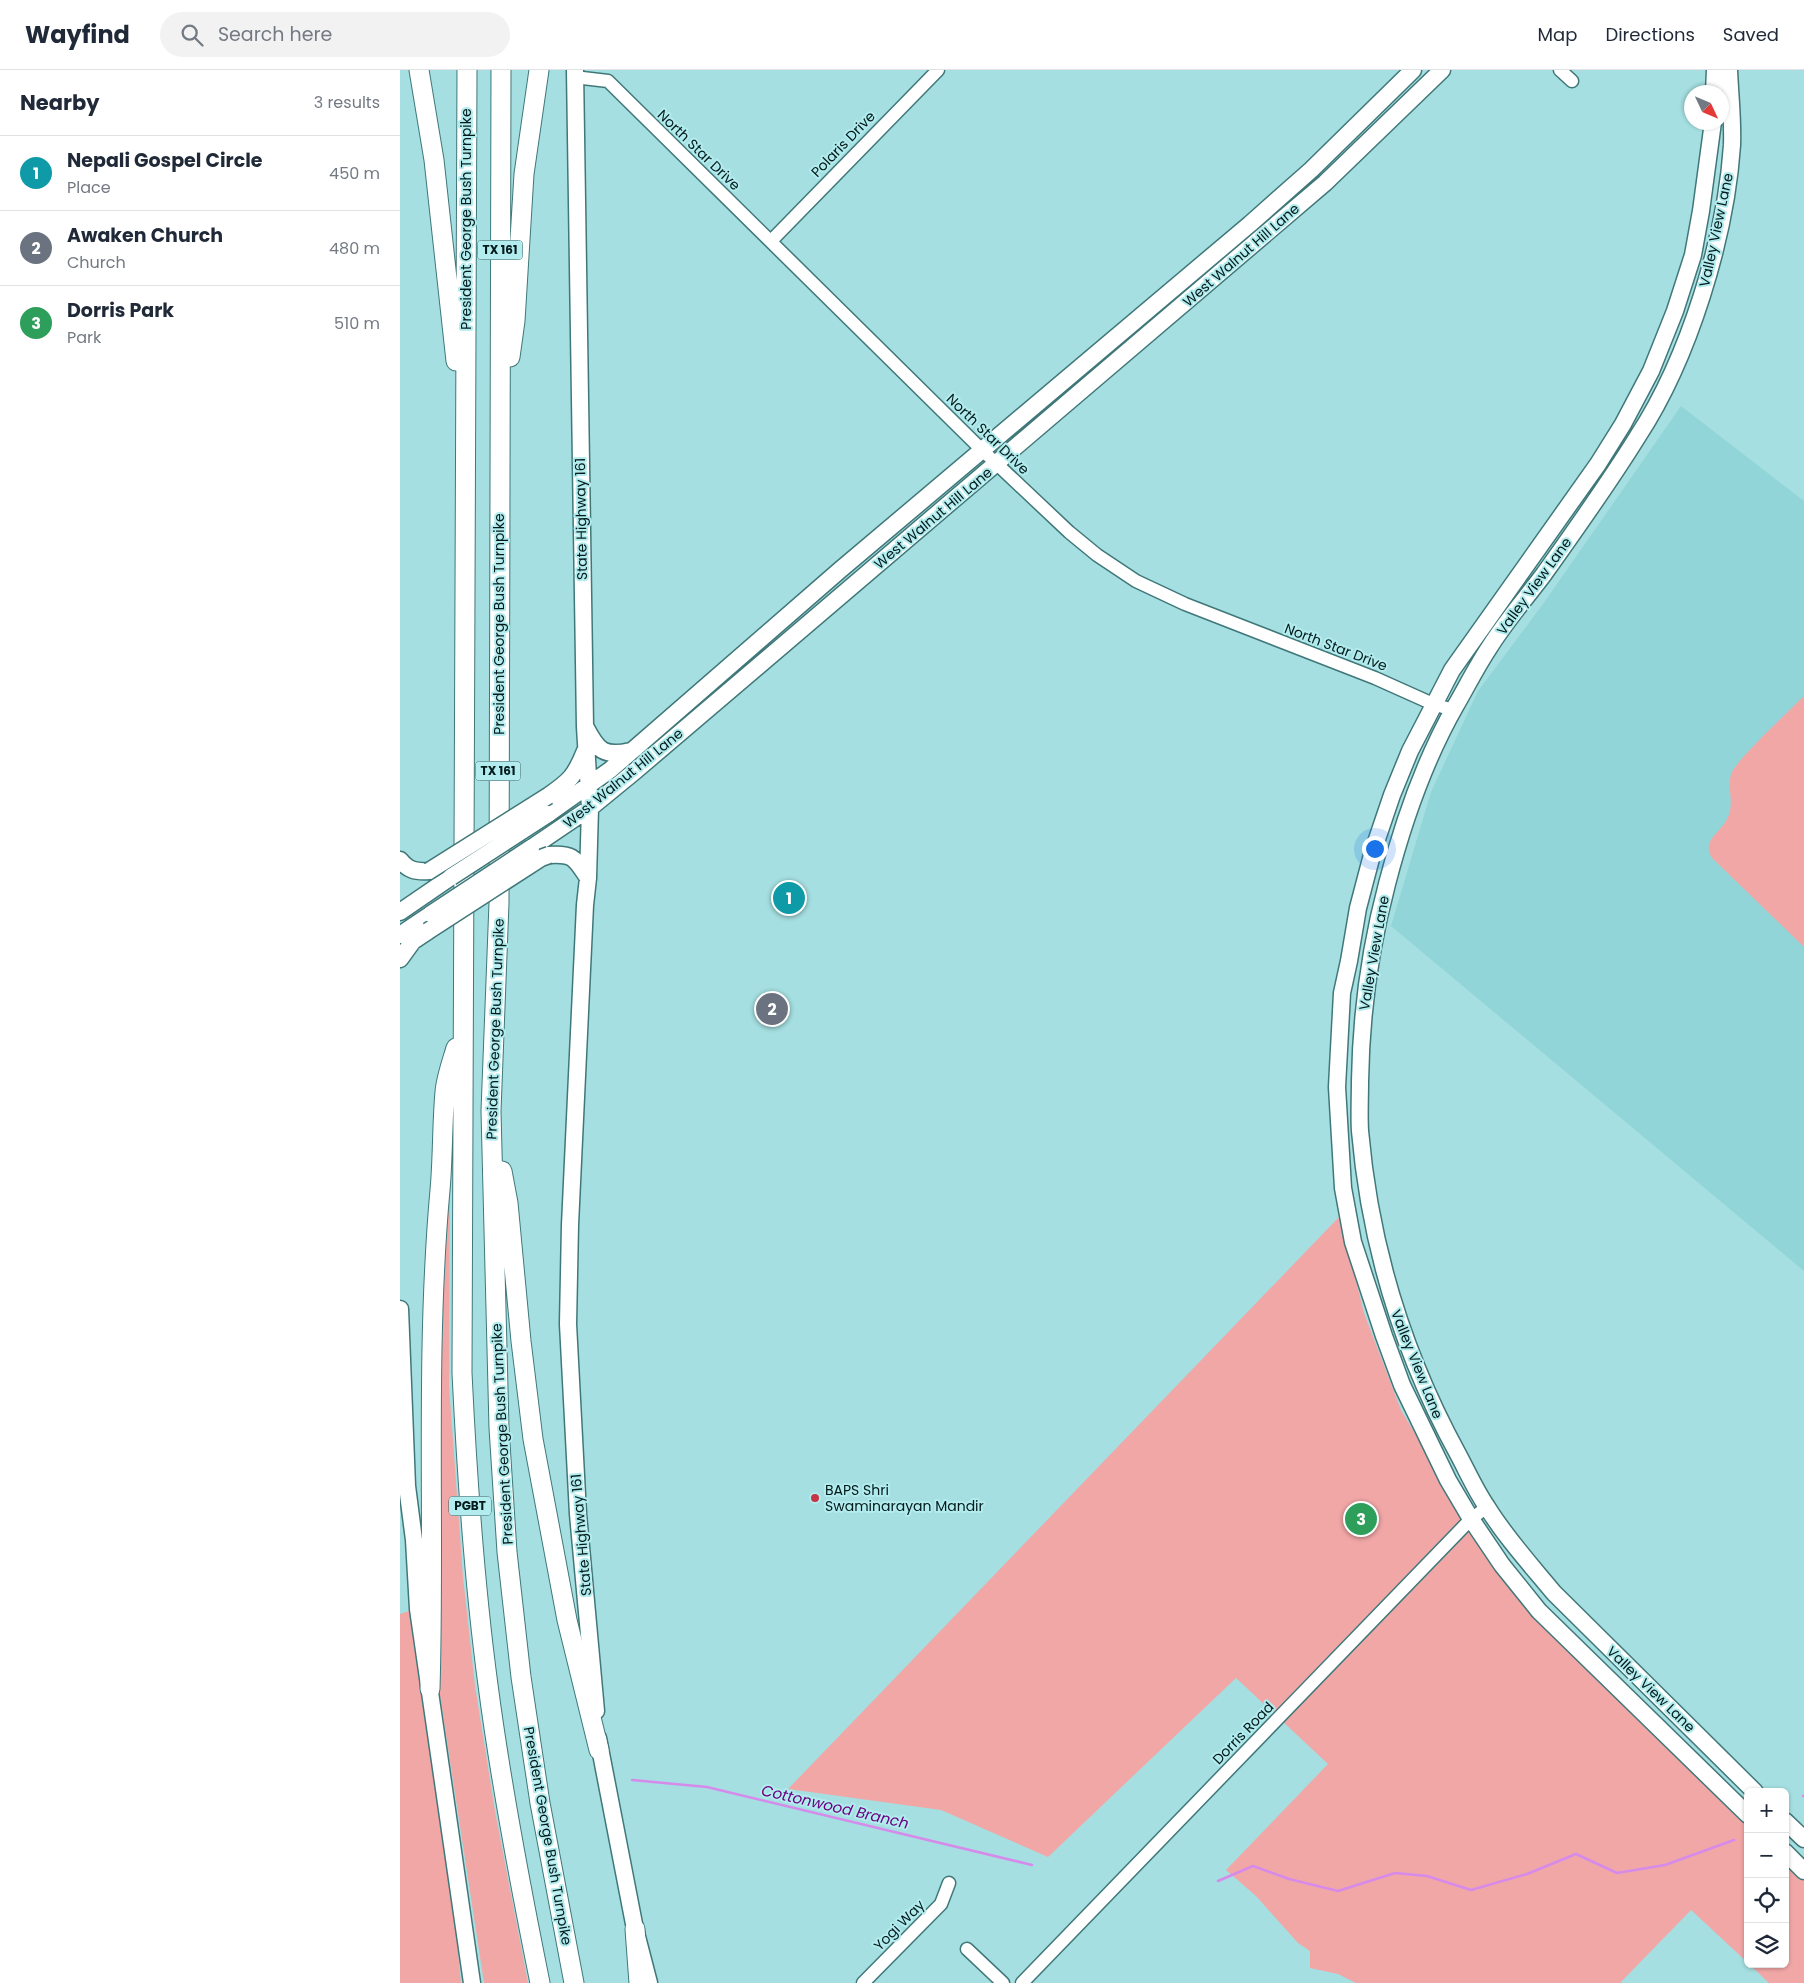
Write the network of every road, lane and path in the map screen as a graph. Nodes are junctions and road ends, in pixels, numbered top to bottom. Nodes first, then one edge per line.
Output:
1 (419, 70) edge
2 (467, 70) edge
3 (501, 70) edge
4 (539, 70) edge
5 (938, 70) edge
6 (1413, 70) edge
7 (1442, 70) edge
8 (1560, 70) edge
9 (1715, 70) edge
10 (1729, 70) edge
11 (574, 74) edge
12 (1572, 81) dead end
13 (1714, 85) edge
14 (1712, 130) edge
15 (1257, 218) junction
16 (1268, 232) junction
17 (771, 241) junction
18 (1134, 322) junction
19 (1146, 336) junction
20 (465, 429) junction
21 (500, 430) junction
22 (982, 450) junction
23 (997, 465) junction
24 (717, 678) junction
25 (727, 692) junction
26 (1433, 704) junction
27 (1452, 710) junction
28 (585, 727) junction
29 (586, 750) junction
30 (631, 751) junction
31 (589, 785) junction
32 (590, 808) junction
33 (400, 860) edge
34 (588, 878) junction
35 (400, 912) edge
36 (400, 936) edge
37 (400, 959) edge
38 (463, 1023) junction
39 (491, 1111) junction
40 (400, 1309) edge
41 (401, 1356) edge
42 (1487, 1507) junction
43 (1471, 1519) junction
44 (430, 1689) junction
45 (599, 1750) junction
46 (1751, 1788) edge
47 (1744, 1811) edge
48 (1789, 1825) edge
49 (1804, 1839) edge
50 (1789, 1856) edge
51 (1804, 1871) edge
52 (949, 1883) dead end
53 (635, 1929) junction
54 (967, 1949) dead end
55 (471, 1982) edge
56 (540, 1983) edge
57 (574, 1983) edge
58 (639, 1983) edge
59 (649, 1983) edge
60 (863, 1983) edge
61 (1003, 1983) edge
62 (1022, 1983) edge

1 - 20 highway
2 - 20 highway, President George Bush Turnpike / TX 161
3 - 21 highway, President George Bush Turnpike / TX 161
4 - 21 highway
5 - 17 street, Polaris Drive
6 - 15 main road, West Walnut Hill Lane
7 - 16 main road, West Walnut Hill Lane
8 - 12 street
9 - 13 main road
10 - 27 main road, Valley View Lane
11 - 17 street, North Star Drive
11 - 28 main road, State Highway 161
14 - 26 main road, Valley View Lane
15 - 16 main road
15 - 18 main road, West Walnut Hill Lane
16 - 19 main road, West Walnut Hill Lane
17 - 22 street, North Star Drive
18 - 19 main road
18 - 22 main road, West Walnut Hill Lane
19 - 23 main road, West Walnut Hill Lane
20 - 38 highway, President George Bush Turnpike / TX 161
21 - 39 highway, President George Bush Turnpike / TX 161
22 - 23 street, North Star Drive
22 - 24 main road, West Walnut Hill Lane
23 - 25 main road, West Walnut Hill Lane
23 - 26 street, North Star Drive
24 - 25 main road
24 - 30 main road, West Walnut Hill Lane
25 - 32 main road, West Walnut Hill Lane
26 - 27 street, North Star Drive
26 - 43 main road, Valley View Lane
27 - 42 main road, Valley View Lane
28 - 29 main road, State Highway 161
28 - 30 main road
29 - 31 main road, State Highway 161
29 - 33 main road, bridge
30 - 31 main road, West Walnut Hill Lane
31 - 32 main road, State Highway 161
31 - 35 main road, West Walnut Hill Lane, bridge
32 - 34 main road, State Highway 161
32 - 36 main road, West Walnut Hill Lane, bridge
34 - 37 main road, bridge
34 - 45 main road, State Highway 161
38 - 44 highway
38 - 56 highway, President George Bush Turnpike / PGBT
39 - 45 highway
39 - 57 highway, President George Bush Turnpike / PGBT
40 - 41 main road
41 - 44 main road
42 - 43 street, Dorris Road
42 - 46 main road, Valley View Lane
43 - 47 main road, Valley View Lane
43 - 62 street, Dorris Road
44 - 55 main road
45 - 53 main road, State Highway 161
48 - 49 main road
50 - 51 main road
52 - 60 street, Yogi Way
53 - 58 highway
53 - 59 main road, State Highway 161
54 - 61 street

